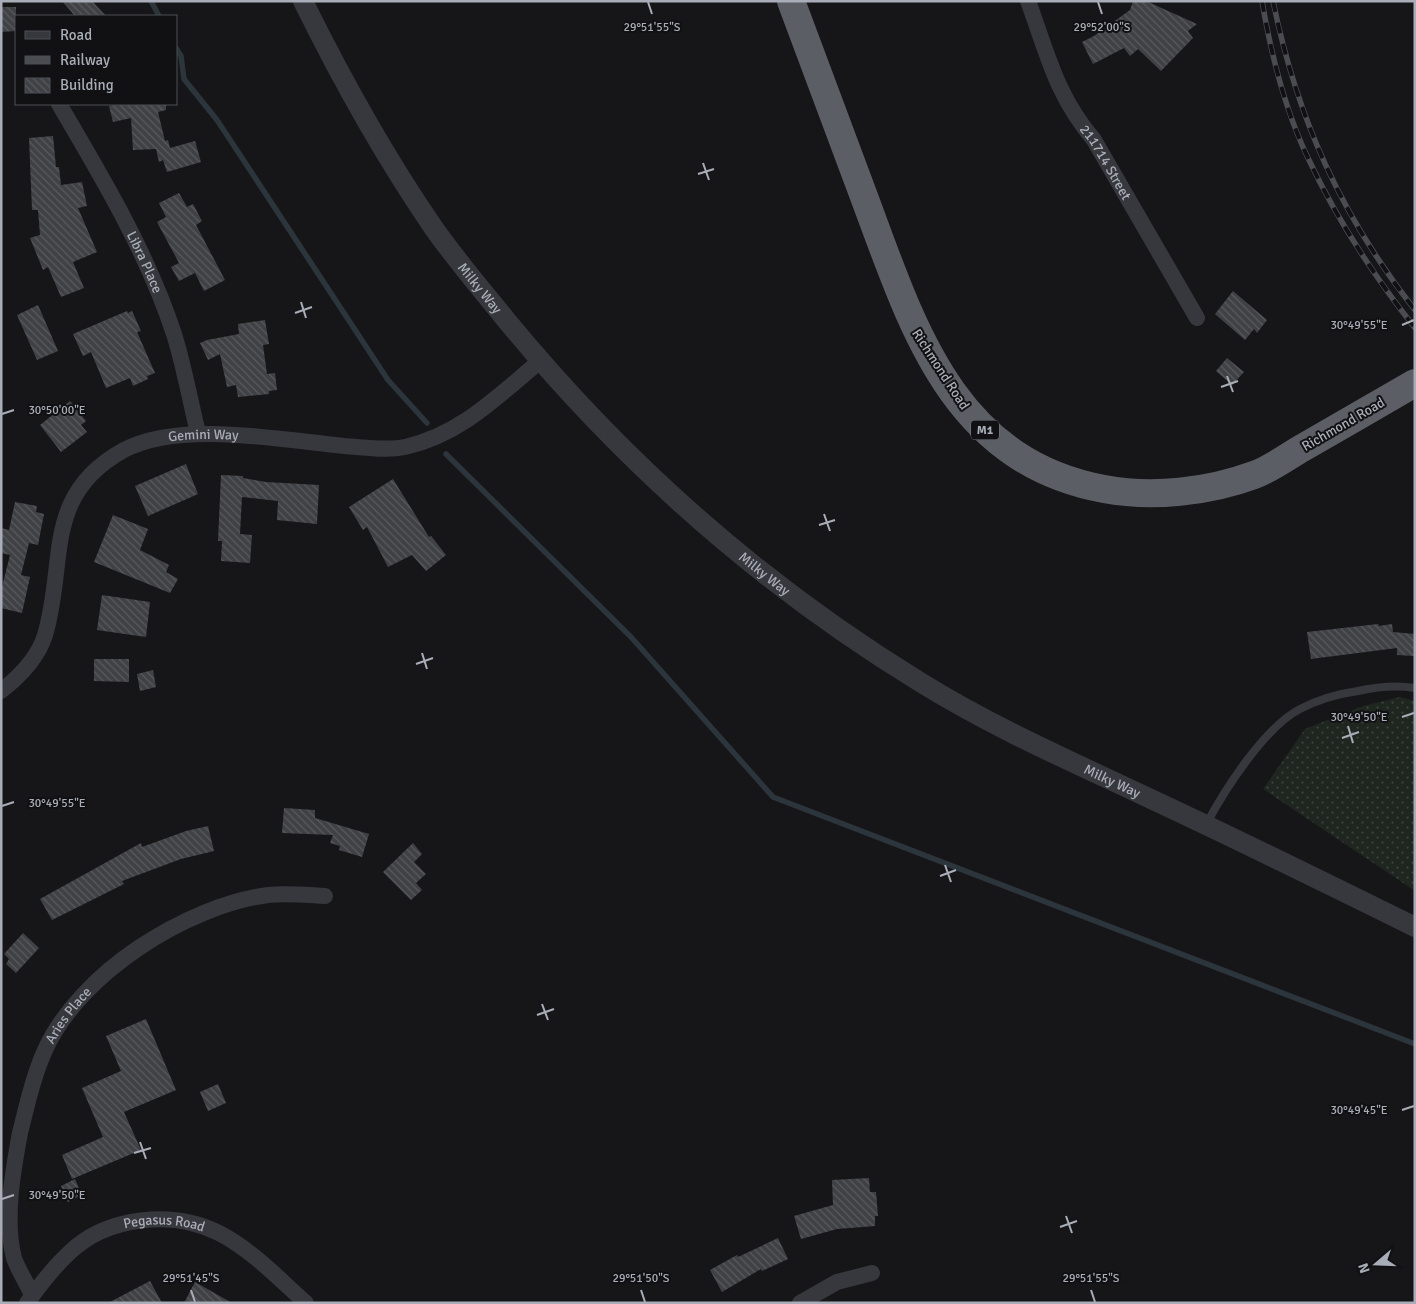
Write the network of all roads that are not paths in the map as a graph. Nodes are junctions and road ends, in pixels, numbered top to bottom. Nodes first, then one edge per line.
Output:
1 (303, 1) edge
2 (791, 1) edge
3 (1028, 1) edge
4 (59, 105) edge
5 (1197, 318) dead end
6 (540, 361) junction
7 (1415, 383) edge
8 (198, 433) junction
9 (1415, 688) edge
10 (1, 691) edge
11 (1206, 825) junction
12 (325, 896) dead end
13 (1415, 927) edge
14 (872, 1273) dead end
15 (30, 1299) edge
16 (306, 1303) edge
17 (800, 1303) edge

1 - 6 street, Milky Way
2 - 7 highway, Richmond Road / M1
3 - 5 street, 211714 Street
4 - 8 street, Libra Place
6 - 8 street, Gemini Way
6 - 11 street, Milky Way
8 - 10 street, Gemini Way
9 - 11 lane
11 - 13 street, Milky Way
12 - 15 street, Aries Place
14 - 17 street
15 - 16 street, Pegasus Road

